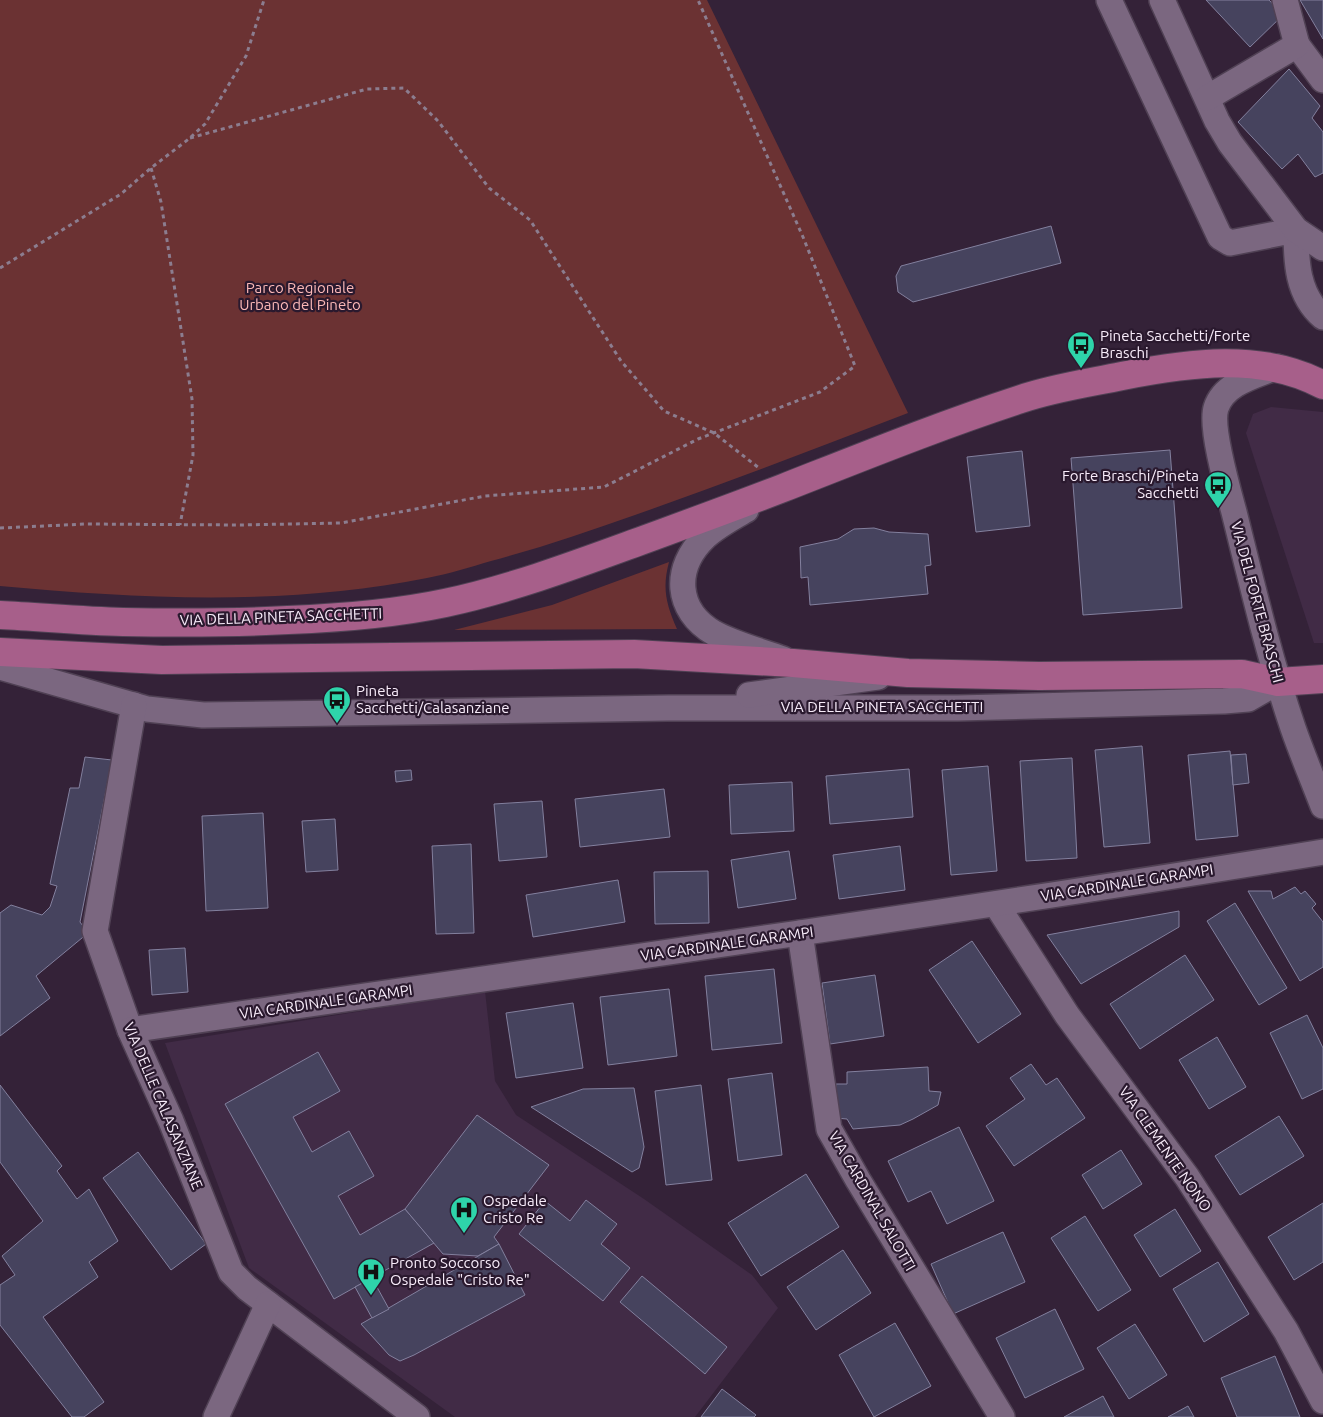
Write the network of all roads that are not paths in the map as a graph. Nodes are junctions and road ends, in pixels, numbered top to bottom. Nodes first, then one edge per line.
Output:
1 (1109, 0) edge
2 (1162, 0) edge
3 (1285, 0) edge
4 (1296, 45) junction
5 (1323, 80) edge
6 (1207, 98) junction
7 (1296, 230) junction
8 (1323, 248) edge
9 (1323, 317) edge
10 (1277, 367) junction
11 (1323, 385) edge
12 (783, 488) junction
13 (0, 615) edge
14 (0, 652) edge
15 (793, 663) junction
16 (0, 667) edge
17 (908, 673) junction
18 (1323, 678) edge
19 (1278, 682) junction
20 (134, 705) junction
21 (668, 708) junction
22 (1323, 806) edge
23 (1323, 852) edge
24 (996, 904) junction
25 (800, 933) junction
26 (130, 1030) junction
27 (268, 1304) junction
28 (1323, 1401) edge
29 (216, 1417) edge
30 (417, 1417) edge
31 (1002, 1417) edge

1 - 7 street
2 - 6 street
3 - 4 street
4 - 5 street
4 - 6 street
6 - 7 street
7 - 8 street
7 - 9 street
10 - 11 main road, VIA DELLA PINETA SACCHETTI
10 - 12 main road, VIA DELLA PINETA SACCHETTI
10 - 19 street, VIA DEL FORTE BRASCHI
12 - 13 main road, VIA DELLA PINETA SACCHETTI
12 - 15 street, VIA DELLA PINETA SACCHETTI
14 - 15 main road, VIA DELLA PINETA SACCHETTI
15 - 17 main road, VIA DELLA PINETA SACCHETTI
16 - 20 street, VIA DELLA PINETA SACCHETTI
17 - 19 main road, VIA DELLA PINETA SACCHETTI
17 - 21 street
18 - 19 main road
19 - 21 street, VIA DELLA PINETA SACCHETTI
19 - 22 street, VIA DEL FORTE BRASCHI
20 - 21 street, VIA DELLA PINETA SACCHETTI
20 - 26 street, VIA DELLE CALASANZIANE
23 - 24 street, VIA CARDINALE GARAMPI
24 - 25 street, VIA CARDINALE GARAMPI
24 - 28 street, VIA CLEMENTE NONO
25 - 26 street, VIA CARDINALE GARAMPI
25 - 31 street, VIA CARDINAL SALOTTI
26 - 27 street, VIA DELLE CALASANZIANE
27 - 29 street
27 - 30 street, VIA DELLE CALASANZIANE

